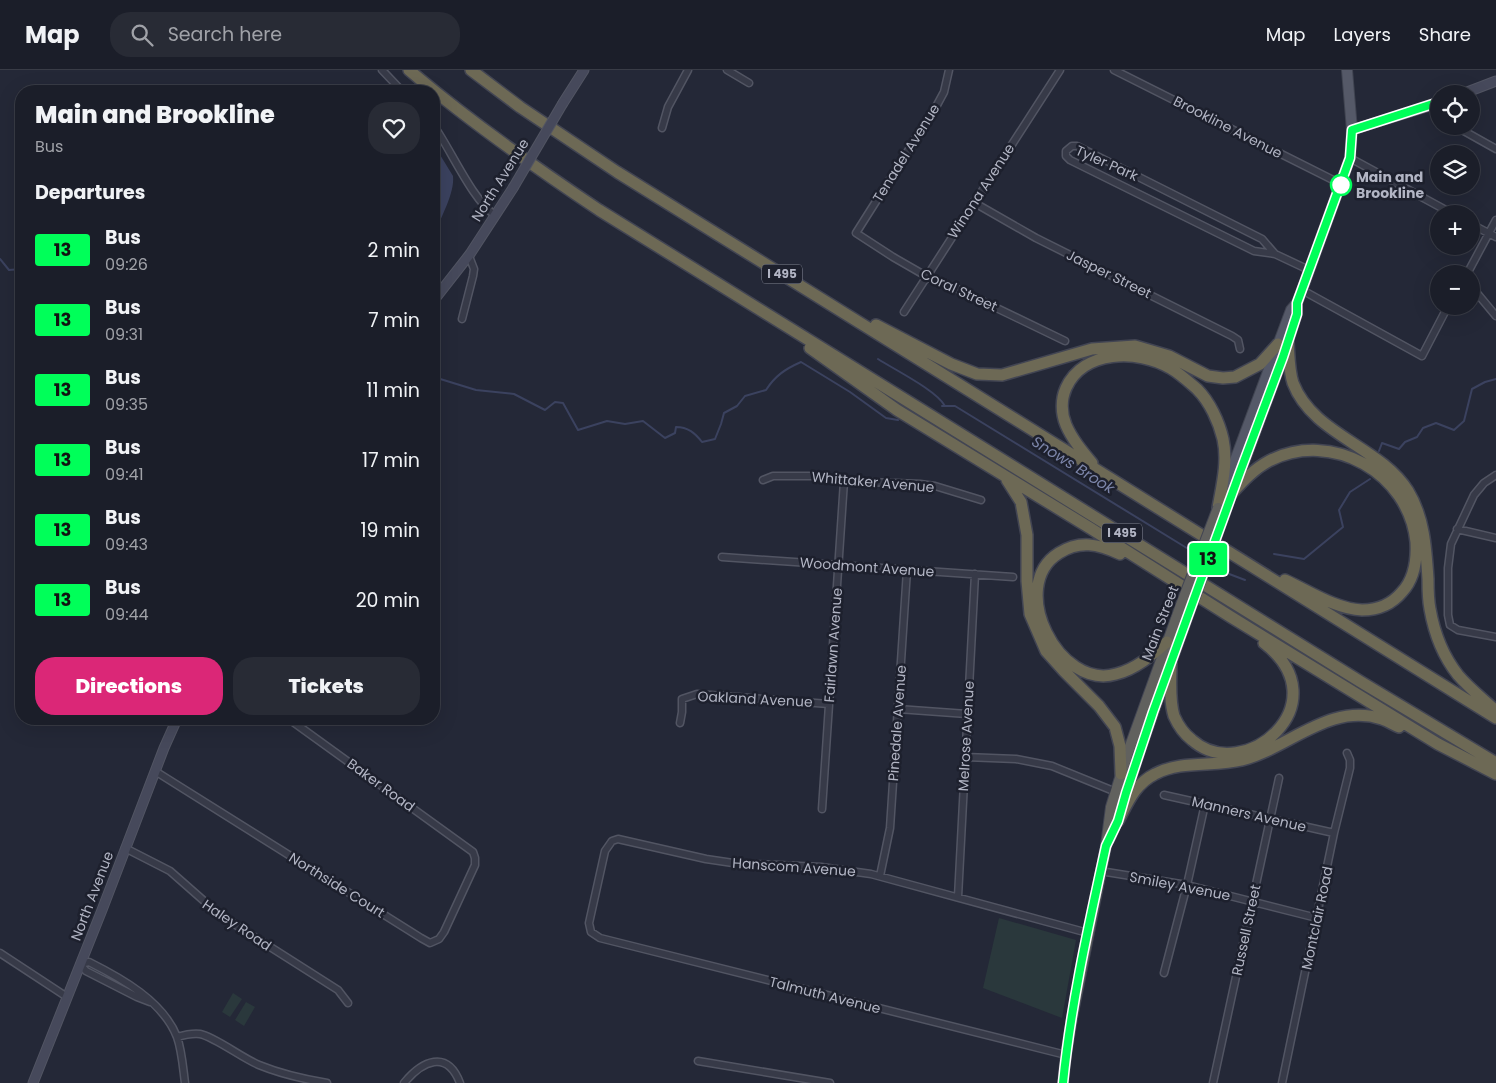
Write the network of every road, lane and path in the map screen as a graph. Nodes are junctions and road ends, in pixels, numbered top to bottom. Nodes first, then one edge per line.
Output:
1 (382, 70) edge
2 (409, 70) edge
3 (471, 70) edge
4 (584, 70) edge
5 (688, 70) edge
6 (727, 70) edge
7 (949, 70) edge
8 (1060, 70) edge
9 (1114, 70) edge
10 (1347, 70) edge
11 (1496, 81) edge
12 (749, 83) dead end
13 (396, 85) edge
14 (427, 85) edge
15 (1480, 87) edge
16 (440, 96) edge
17 (1430, 106) edge
18 (662, 128) dead end
19 (1352, 130) junction
20 (1470, 135) edge
21 (440, 136) edge
22 (1496, 149) edge
23 (1350, 158) junction
24 (1341, 184) junction
25 (974, 202) junction
26 (1436, 205) edge
27 (495, 216) junction
28 (1496, 220) edge
29 (1480, 228) edge
30 (856, 233) joint
31 (1489, 233) junction
32 (1496, 237) edge
33 (1275, 254) junction
34 (468, 256) junction
35 (1472, 265) edge
36 (1309, 270) junction
37 (926, 276) junction
38 (802, 287) junction
39 (1302, 290) junction
40 (440, 292) edge
41 (1480, 297) edge
42 (749, 302) junction
43 (904, 312) dead end
44 (1443, 315) edge
45 (1496, 316) edge
46 (462, 319) dead end
47 (1065, 342) dead end
48 (1283, 343) junction
49 (1240, 349) dead end
50 (1098, 470) junction
51 (1003, 474) junction
52 (1496, 476) edge
53 (763, 480) dead end
54 (844, 481) junction
55 (1232, 493) junction
56 (981, 500) dead end
57 (1221, 510) junction
58 (1457, 528) junction
59 (1496, 538) edge
60 (722, 558) dead end
61 (1244, 561) junction
62 (838, 565) junction
63 (1149, 566) junction
64 (907, 570) junction
65 (975, 574) junction
66 (1013, 577) dead end
67 (1185, 608) junction
68 (1231, 617) junction
69 (1496, 637) edge
70 (1167, 642) junction
71 (1171, 663) junction
72 (829, 704) junction
73 (898, 709) junction
74 (1496, 711) edge
75 (967, 714) junction
76 (1496, 718) edge
77 (680, 723) dead end
78 (174, 725) edge
79 (297, 725) edge
80 (1438, 744) junction
81 (1347, 753) dead end
82 (965, 757) junction
83 (1496, 763) edge
84 (154, 772) junction
85 (1121, 774) junction
86 (1496, 774) edge
87 (1279, 778) dead end
88 (1116, 792) junction
89 (1164, 795) dead end
90 (1205, 804) junction
91 (822, 809) dead end
92 (1270, 819) junction
93 (1118, 821) junction
94 (1334, 833) junction
95 (1106, 846) junction
96 (125, 848) junction
97 (473, 852) joint
98 (1100, 871) junction
99 (880, 876) junction
100 (1187, 885) junction
101 (958, 897) junction
102 (1253, 901) junction
103 (1317, 918) junction
104 (589, 928) joint
105 (1088, 933) junction
106 (0, 953) edge
107 (80, 964) junction
108 (1164, 973) dead end
109 (67, 997) junction
110 (348, 1003) dead end
111 (177, 1036) junction
112 (1066, 1055) junction
113 (698, 1061) dead end
114 (33, 1083) edge
115 (184, 1083) edge
116 (327, 1083) edge
117 (404, 1083) edge
118 (460, 1083) edge
119 (830, 1083) edge
120 (1064, 1083) edge
121 (1213, 1083) edge
122 (1282, 1083) edge

1 - 13 street
2 - 14 highway, I 495
3 - 38 highway, I 495
4 - 27 main road, North Avenue, bridge
5 - 18 street
6 - 12 street
7 - 30 street, Tenadel Avenue
8 - 25 street, Winona Avenue
9 - 24 street, Brookline Avenue
10 - 19 main road, Main Street
11 - 15 main road
16 - 42 highway, I 495
17 - 19 main road
19 - 23 main road, Main Street
20 - 22 street
21 - 27 street
23 - 24 main road, Main Street
23 - 26 street
24 - 36 main road, Main Street
25 - 37 street, Winona Avenue
25 - 49 street, Jasper Street
27 - 34 main road, North Avenue
28 - 31 street
29 - 31 street
30 - 37 street, Coral Street
31 - 32 street
31 - 35 street
33 - 33 street, Tyler Park
33 - 36 street, Tyler Park
34 - 40 main road, North Avenue
34 - 46 street
36 - 39 main road, Main Street
37 - 43 street, Winona Avenue
37 - 47 street, Coral Street
38 - 48 highway
38 - 50 highway, I 495
39 - 44 street
39 - 48 main road, Main Street
41 - 45 street
42 - 51 highway
42 - 83 highway, I 495
48 - 55 main road, Main Street
48 - 57 main road, Main Street
48 - 74 highway
50 - 57 highway
50 - 61 highway, I 495
51 - 63 highway
51 - 85 highway
52 - 58 street
53 - 54 street, Whittaker Avenue
54 - 56 street, Whittaker Avenue
54 - 62 street, Fairlawn Avenue
55 - 57 highway, Main Street
55 - 61 highway
57 - 67 highway, Main Street, bridge
58 - 59 street
58 - 69 street
60 - 62 street, Woodmont Avenue
61 - 76 highway, I 495
62 - 64 street, Woodmont Avenue
62 - 72 street, Fairlawn Avenue
63 - 68 highway
63 - 70 highway
64 - 65 street, Woodmont Avenue
64 - 73 street, Pinedale Avenue
65 - 66 street, Woodmont Avenue
65 - 75 street, Melrose Avenue
67 - 70 highway, Main Street
67 - 71 highway, Main Street
68 - 71 highway
68 - 80 highway
70 - 85 highway, Main Street
71 - 93 highway, Main Street
72 - 77 street, Oakland Avenue
72 - 91 street, Fairlawn Avenue
73 - 75 street
73 - 99 street, Pinedale Avenue
75 - 82 street, Melrose Avenue
78 - 84 main road, North Avenue
79 - 97 street, Baker Road
80 - 86 highway
80 - 93 highway
81 - 94 street, Montclair Road
82 - 88 street
82 - 101 street, Melrose Avenue
84 - 96 main road, North Avenue
84 - 97 street, Northside Court
85 - 88 highway, Main Street
87 - 92 street, Russell Street
88 - 95 highway, Main Street
89 - 90 street, Manners Avenue
90 - 92 street, Manners Avenue
90 - 100 street
92 - 94 street, Manners Avenue
92 - 102 street, Russell Street
93 - 95 highway, Main Street
94 - 103 street, Montclair Road
95 - 98 highway, Main Street
96 - 107 main road, North Avenue
96 - 110 street, Haley Road
98 - 100 street, Smiley Avenue
98 - 105 highway, Main Street
99 - 101 street, Hanscom Avenue
99 - 104 street, Hanscom Avenue
100 - 102 street, Smiley Avenue
100 - 108 street
101 - 105 street, Hanscom Avenue
102 - 103 street, Smiley Avenue
102 - 121 street, Russell Street
103 - 122 street, Montclair Road
104 - 112 street, Talmuth Avenue
105 - 112 highway, Main Street
106 - 109 street
107 - 109 main road, North Avenue
107 - 111 street
109 - 114 main road, North Avenue
111 - 115 street
111 - 116 street
112 - 120 highway, Main Street
113 - 119 street
117 - 118 street

